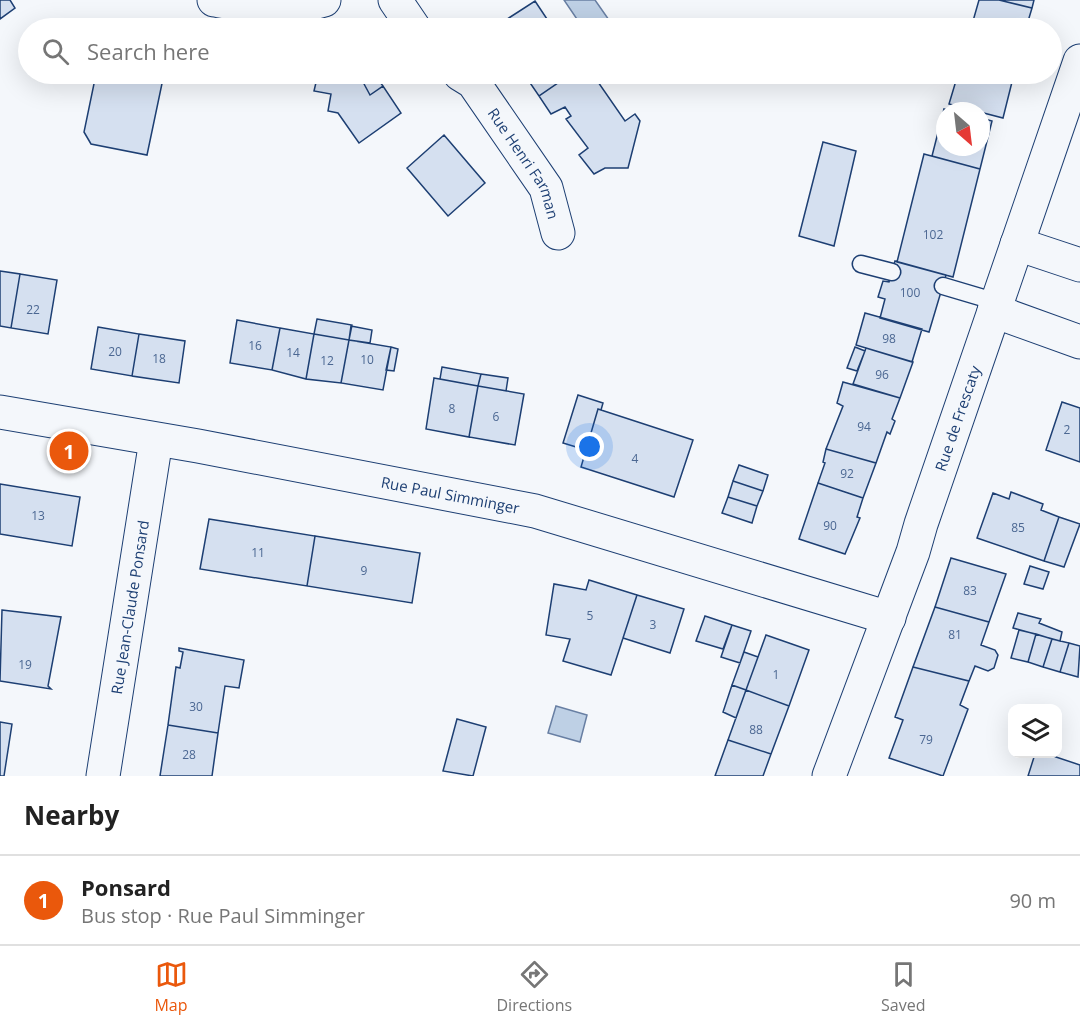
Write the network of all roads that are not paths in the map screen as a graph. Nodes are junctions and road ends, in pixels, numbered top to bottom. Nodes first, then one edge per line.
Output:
1 (214, 0) edge
2 (324, 0) edge
3 (395, 0) edge
4 (407, 18) edge
5 (1080, 61) edge
6 (474, 84) edge
7 (558, 233) dead end
8 (1017, 244) junction
9 (861, 264) dead end
10 (1080, 265) edge
11 (892, 272) dead end
12 (943, 286) dead end
13 (995, 307) junction
14 (1080, 342) edge
15 (0, 412) edge
16 (156, 440) junction
17 (889, 618) junction
18 (103, 776) edge
19 (829, 776) edge

1 - 2 street
3 - 4 street
5 - 8 street, Rue de Frescaty
6 - 7 street, Rue Henri Farman
8 - 10 street
8 - 13 street, Rue de Frescaty
9 - 11 lane
12 - 13 lane
13 - 14 street
13 - 17 street, Rue de Frescaty
15 - 16 street, Rue Paul Simminger
16 - 17 street, Rue Paul Simminger
16 - 18 street, Rue Jean-Claude Ponsard
17 - 19 street, Rue de Frescaty

